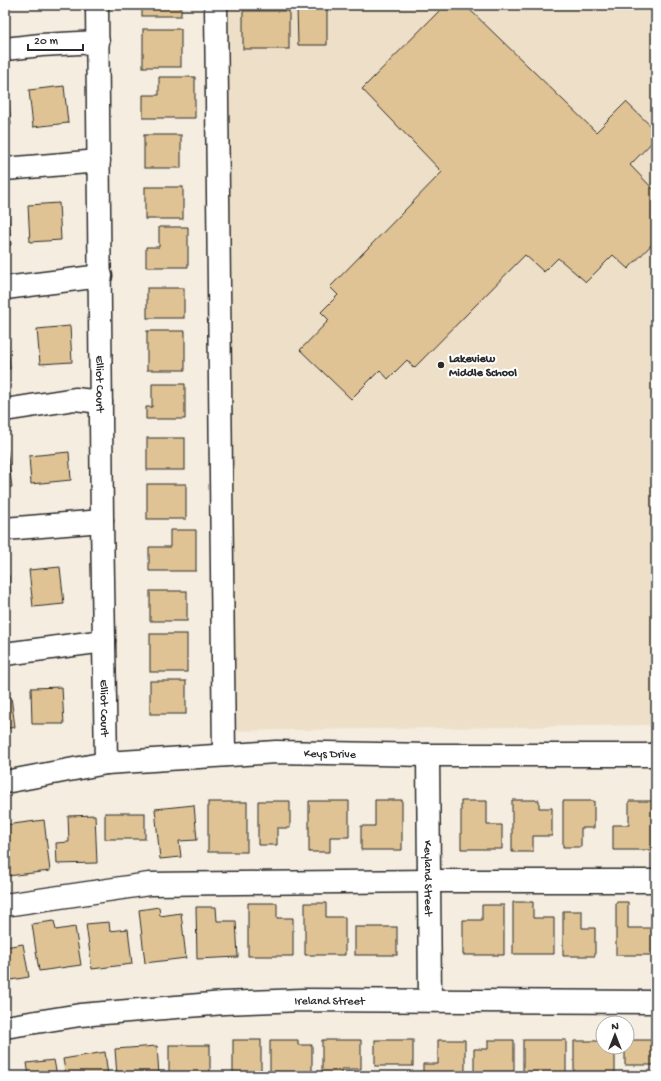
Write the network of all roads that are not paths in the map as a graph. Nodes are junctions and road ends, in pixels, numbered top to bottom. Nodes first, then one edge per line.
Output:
1 (97, 5) edge
2 (216, 5) edge
3 (98, 42) junction
4 (5, 49) edge
5 (99, 161) junction
6 (5, 169) edge
7 (101, 276) junction
8 (5, 288) edge
9 (101, 402) junction
10 (5, 410) edge
11 (102, 521) junction
12 (5, 529) edge
13 (104, 641) junction
14 (5, 654) edge
15 (428, 755) junction
16 (656, 755) edge
17 (224, 756) junction
18 (106, 762) junction
19 (5, 782) edge
20 (429, 881) junction
21 (656, 881) edge
22 (5, 905) edge
23 (430, 1000) junction
24 (656, 1002) edge
25 (5, 1027) edge

1 - 3 street, Elliot Court
2 - 17 street
3 - 4 street
3 - 5 street, Elliot Court
5 - 6 street
5 - 7 street, Elliot Court
7 - 8 street
7 - 9 street, Elliot Court
9 - 10 street
9 - 11 street, Elliot Court
11 - 12 street
11 - 13 street, Elliot Court
13 - 14 street
13 - 18 street, Elliot Court
15 - 16 street, Keys Drive
15 - 17 street, Keys Drive
15 - 20 street, Keyland Street
17 - 18 street, Keys Drive
18 - 19 street, Keys Drive
20 - 21 street
20 - 22 street
20 - 23 street, Keyland Street
23 - 24 street, Ireland Street
23 - 25 street, Ireland Street

